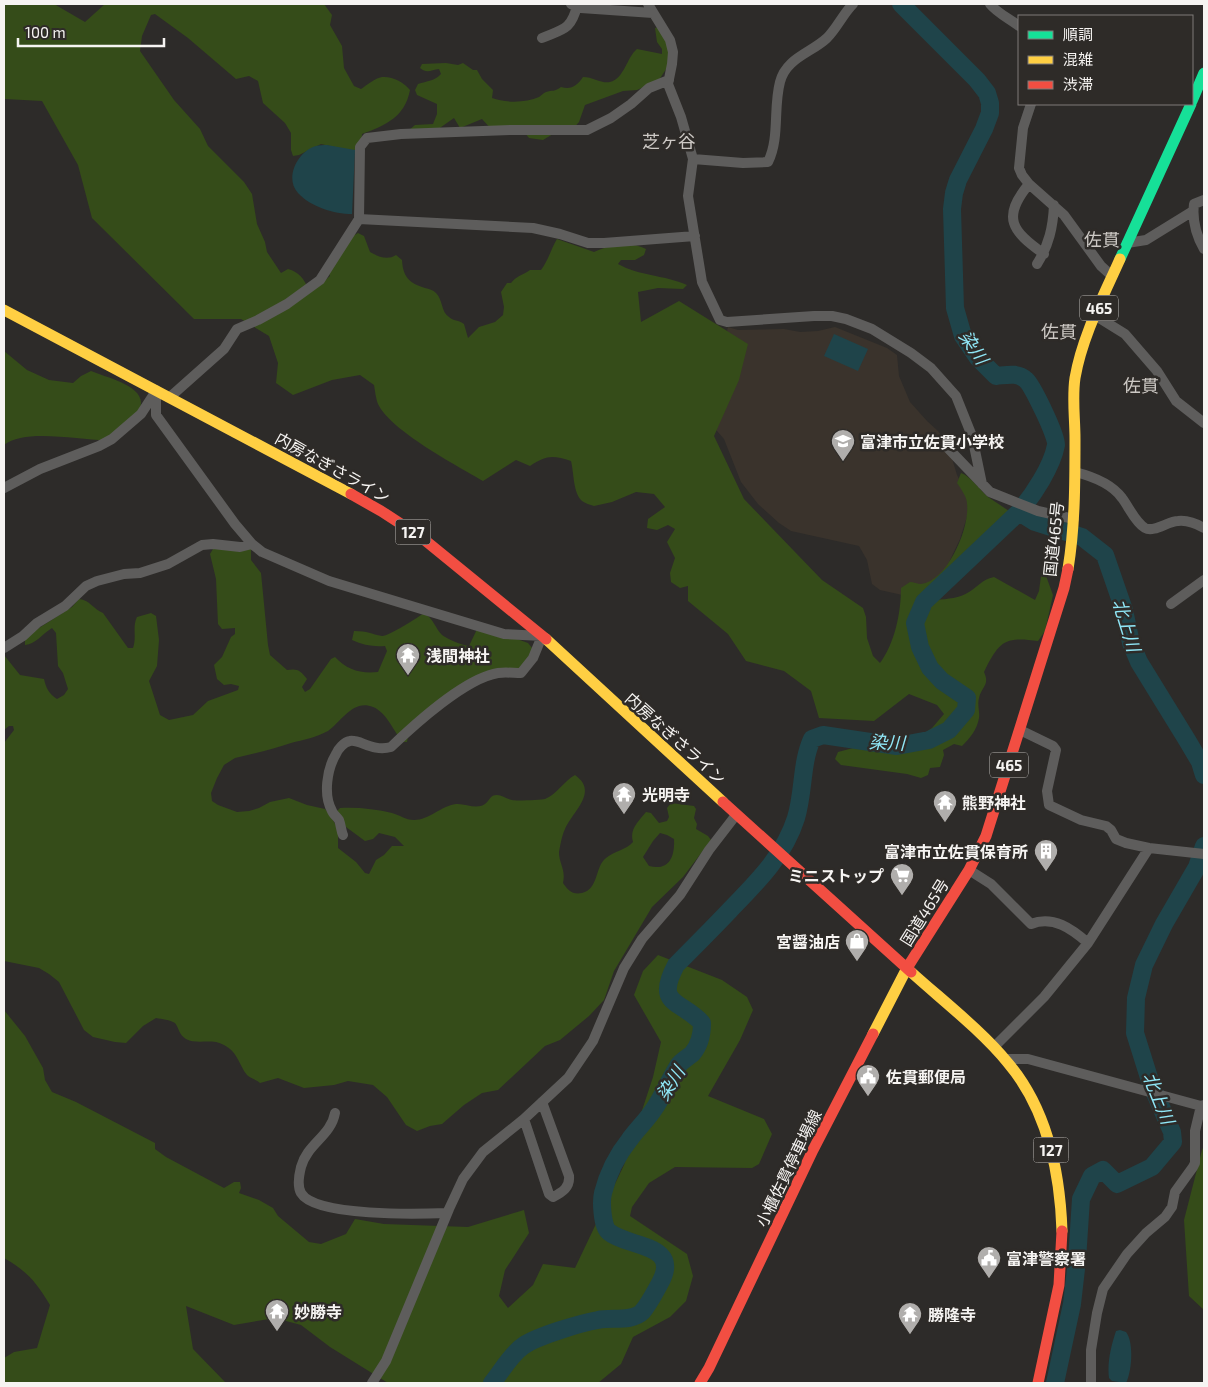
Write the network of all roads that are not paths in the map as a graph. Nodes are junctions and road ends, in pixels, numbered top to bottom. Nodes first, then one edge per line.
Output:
1 (853, 4) edge
2 (990, 4) edge
3 (574, 5) edge
4 (650, 8) edge
5 (1018, 25) edge
6 (542, 38) dead end
7 (1204, 73) edge
8 (668, 80) junction
9 (1193, 98) edge
10 (1031, 105) edge
11 (1190, 105) edge
12 (693, 159) junction
13 (1029, 184) junction
14 (1204, 200) edge
15 (1054, 205) junction
16 (1193, 210) junction
17 (359, 219) junction
18 (695, 236) junction
19 (1127, 242) junction
20 (1204, 249) edge
21 (1044, 254) junction
22 (1037, 264) dead end
23 (1112, 276) junction
24 (4, 310) edge
25 (1096, 316) junction
26 (156, 390) junction
27 (170, 398) junction
28 (1204, 423) edge
29 (944, 444) dead end
30 (1075, 472) junction
31 (982, 484) junction
32 (4, 488) edge
33 (1073, 523) junction
34 (1204, 528) edge
35 (252, 544) junction
36 (1204, 580) edge
37 (1171, 604) dead end
38 (542, 636) junction
39 (4, 648) edge
40 (1020, 730) junction
41 (736, 815) junction
42 (343, 835) dead end
43 (1149, 848) junction
44 (1201, 853) edge
45 (969, 870) junction
46 (1088, 943) junction
47 (907, 968) junction
48 (994, 1047) junction
49 (1006, 1059) junction
50 (542, 1102) junction
51 (1203, 1105) edge
52 (335, 1113) dead end
53 (524, 1120) junction
54 (447, 1212) junction
55 (372, 1383) edge
56 (700, 1383) edge
57 (1038, 1383) edge
58 (1092, 1383) edge

1 - 12 street
2 - 5 street
3 - 4 street
3 - 6 street
4 - 8 street
7 - 9 main road, 国道465号 / 465
8 - 12 street
8 - 17 street
10 - 13 street
11 - 19 main road, 国道465号 / 465
12 - 18 street
13 - 15 street
13 - 21 street
14 - 16 street
15 - 21 street
15 - 23 street
16 - 19 street
16 - 20 street
17 - 18 street
17 - 27 street
18 - 31 street
19 - 23 main road, 国道465号 / 465
21 - 22 street
23 - 25 main road, 国道465号 / 465
24 - 26 main road, 内房なぎさライン / 127
25 - 28 street
25 - 30 main road, 国道465号 / 465
26 - 27 main road, 内房なぎさライン / 127
26 - 32 street
26 - 35 street
27 - 38 main road, 内房なぎさライン / 127
29 - 31 street
30 - 33 main road, 国道465号 / 465
30 - 34 street
31 - 33 street
33 - 40 main road, 国道465号 / 465
35 - 38 street
35 - 39 street
36 - 37 street
38 - 41 main road, 内房なぎさライン / 127
38 - 42 street
40 - 43 street
40 - 45 main road, 国道465号 / 465
41 - 47 main road, 内房なぎさライン / 127
41 - 50 street
43 - 44 street
43 - 46 street
45 - 46 street
45 - 47 main road, 国道465号 / 465
46 - 48 street
47 - 48 main road, 内房なぎさライン / 127
47 - 56 main road, 小櫃佐貫停車場線
48 - 49 main road, 内房なぎさライン / 127
49 - 51 street
49 - 57 main road, 内房なぎさライン / 127
50 - 53 street
50 - 53 street
51 - 58 street
52 - 54 street
53 - 54 street
54 - 55 street

